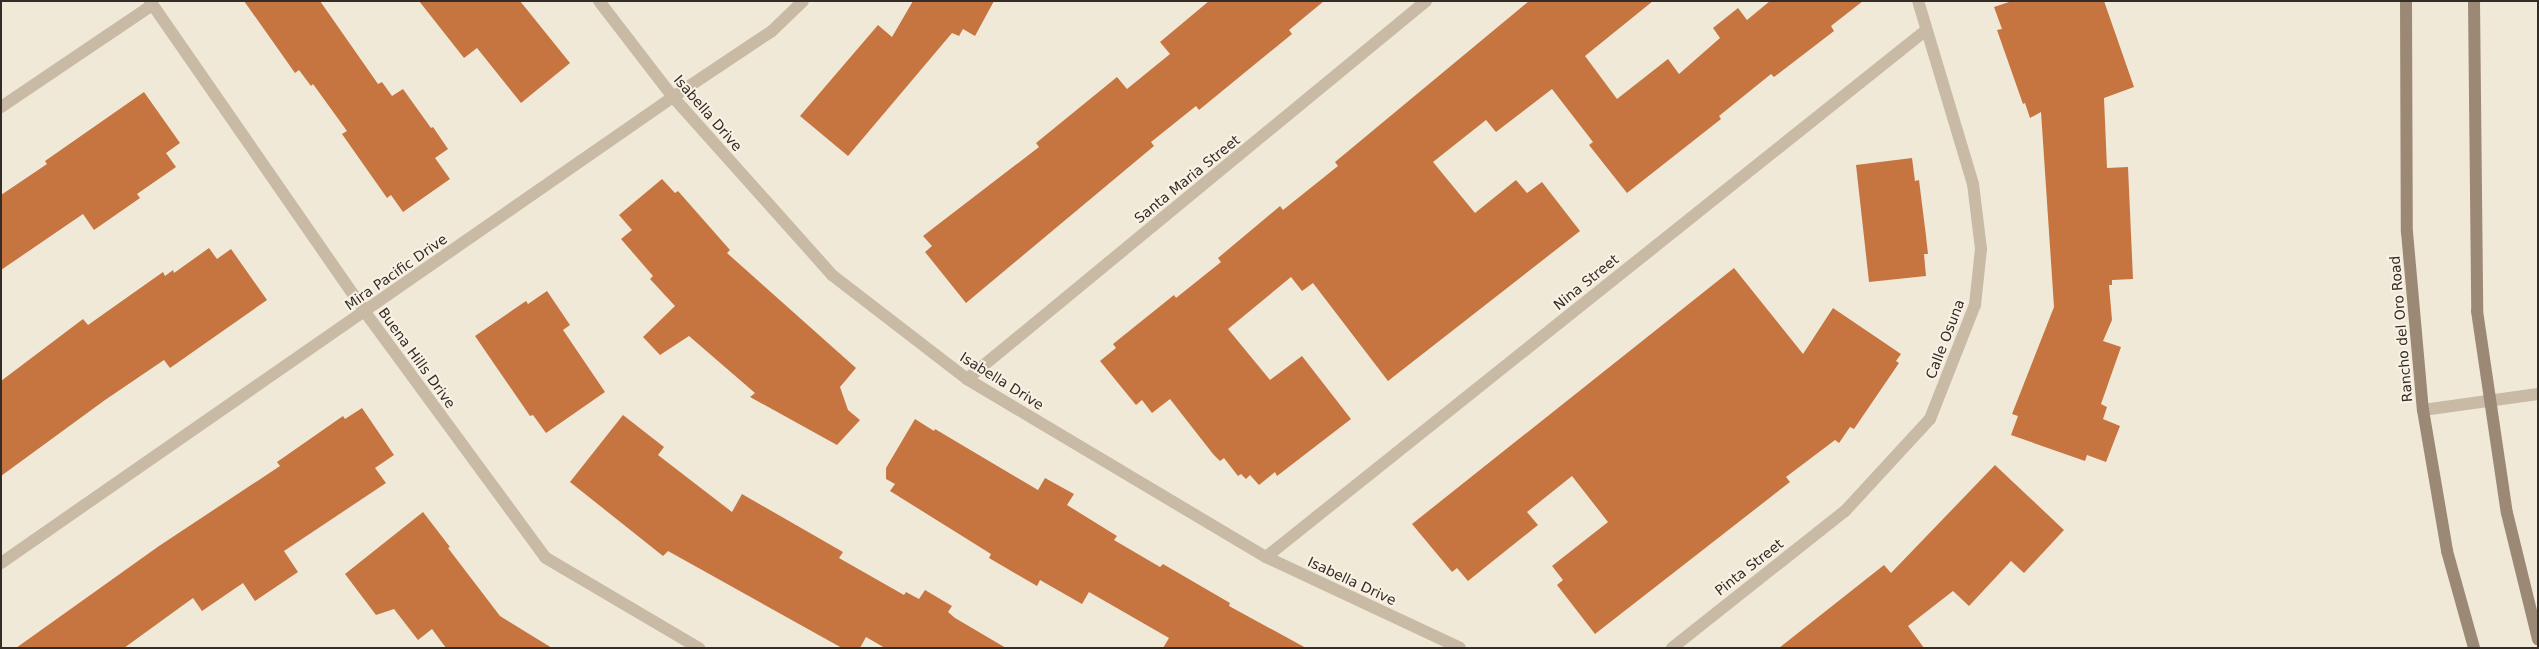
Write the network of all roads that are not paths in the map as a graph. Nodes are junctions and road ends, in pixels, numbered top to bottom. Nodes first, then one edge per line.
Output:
1 (599, 1) edge
2 (803, 1) edge
3 (1426, 1) edge
4 (1918, 1) edge
5 (2406, 1) edge
6 (2474, 1) edge
7 (151, 3) edge
8 (1925, 31) junction
9 (673, 97) junction
10 (1, 107) edge
11 (365, 312) junction
12 (966, 379) junction
13 (2538, 394) edge
14 (2490, 400) junction
15 (2423, 410) junction
16 (1845, 511) joint
17 (1266, 557) junction
18 (1, 563) edge
19 (2538, 639) edge
20 (699, 648) edge
21 (1460, 648) edge
22 (1672, 648) edge
23 (2474, 648) edge

1 - 9 street, Isabella Drive
2 - 9 street, Mira Pacific Drive
3 - 12 street, Santa Maria Street
4 - 8 street, Calle Osuna
5 - 15 main road, Rancho del Oro Road
6 - 14 main road
7 - 10 street
7 - 11 street, Buena Hills Drive
8 - 16 street, Calle Osuna
8 - 17 street, Nina Street
9 - 11 street, Mira Pacific Drive
9 - 12 street, Isabella Drive
11 - 18 street, Mira Pacific Drive
11 - 20 street, Buena Hills Drive
12 - 17 street, Isabella Drive
13 - 14 street
14 - 15 street
14 - 19 main road
15 - 23 main road, Rancho del Oro Road
16 - 22 street, Pinta Street
17 - 21 street, Isabella Drive

